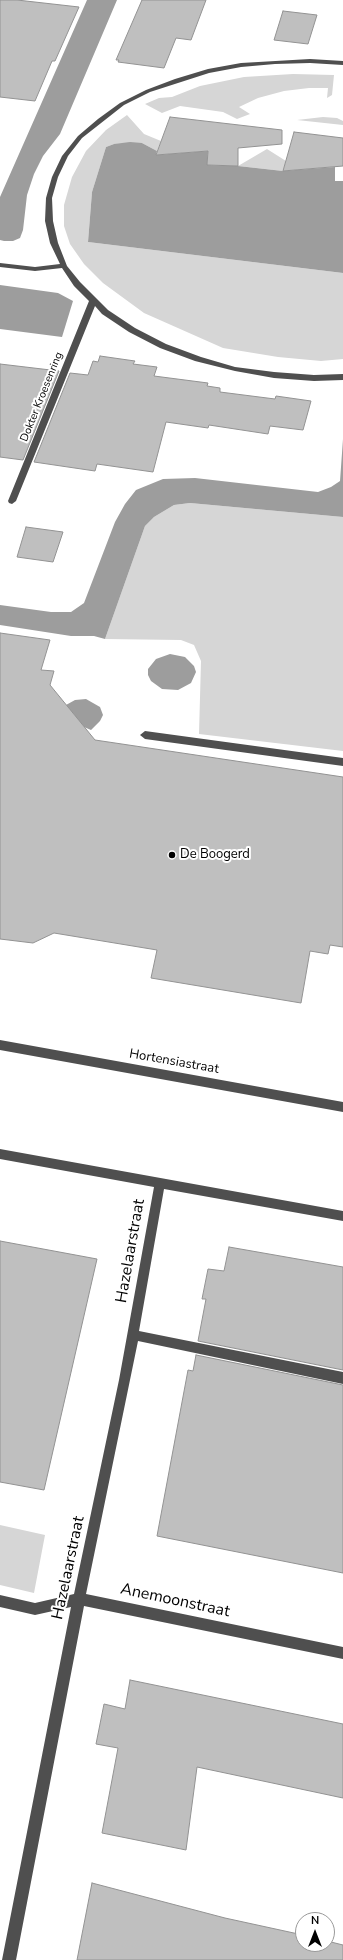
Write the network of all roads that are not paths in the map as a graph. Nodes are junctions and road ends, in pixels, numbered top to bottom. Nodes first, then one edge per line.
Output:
1 (343, 63) edge
2 (0, 265) edge
3 (64, 266) junction
4 (93, 301) junction
5 (343, 377) edge
6 (12, 501) dead end
7 (145, 734) dead end
8 (343, 762) edge
9 (0, 1045) edge
10 (343, 1107) edge
11 (0, 1154) edge
12 (160, 1184) junction
13 (343, 1216) edge
14 (133, 1335) junction
15 (343, 1378) edge
16 (79, 1599) junction
17 (0, 1602) edge
18 (343, 1653) edge
19 (9, 1960) edge

1 - 3 street
2 - 3 street
3 - 4 street
4 - 5 street
4 - 6 street, Dokter Kroesenring
7 - 8 street
9 - 10 street, Hortensiastraat
11 - 12 street
12 - 13 street
12 - 14 street, Hazelaarstraat
14 - 15 street
14 - 16 street, Hazelaarstraat
16 - 17 street, Anemoonstraat
16 - 18 street, Anemoonstraat
16 - 19 street, Hazelaarstraat

